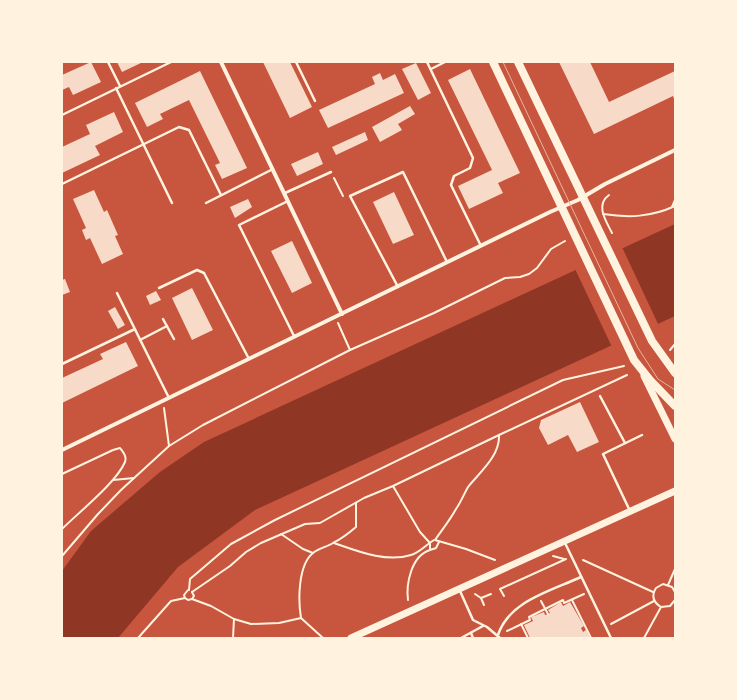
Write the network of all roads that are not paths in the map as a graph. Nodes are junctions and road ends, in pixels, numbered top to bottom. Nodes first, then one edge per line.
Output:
1 (108, 62) edge
2 (171, 62) edge
3 (222, 62) edge
4 (296, 62) edge
5 (427, 62) edge
6 (445, 62) edge
7 (493, 62) edge
8 (519, 62) edge
9 (431, 69) junction
10 (120, 86) junction
11 (116, 88) junction
12 (315, 101) dead end
13 (62, 115) edge
14 (143, 143) junction
15 (675, 150) edge
16 (273, 169) junction
17 (331, 172) road end
18 (62, 184) edge
19 (285, 193) junction
20 (222, 195) junction
21 (583, 197) junction
22 (288, 200) junction
23 (172, 203) dead end
24 (206, 203) dead end
25 (561, 207) junction
26 (481, 246) junction
27 (448, 262) junction
28 (398, 287) junction
29 (159, 288) dead end
30 (117, 293) dead end
31 (342, 314) junction
32 (163, 319) dead end
33 (167, 326) junction
34 (135, 329) junction
35 (294, 337) junction
36 (174, 339) dead end
37 (140, 340) junction
38 (249, 359) junction
39 (62, 364) edge
40 (641, 370) junction
41 (675, 373) edge
42 (600, 396) dead end
43 (169, 398) junction
44 (675, 406) edge
45 (642, 435) dead end
46 (675, 438) edge
47 (624, 443) junction
48 (62, 450) edge
49 (675, 491) edge
50 (630, 511) junction
51 (564, 540) junction
52 (581, 577) junction
53 (458, 588) junction
54 (484, 626) junction
55 (470, 633) junction
56 (498, 635) junction
57 (351, 638) edge
58 (461, 638) edge
59 (473, 638) edge
60 (500, 638) edge
61 (611, 638) edge

1 - 10 lane
2 - 10 lane
3 - 16 street
4 - 12 lane
5 - 9 lane
6 - 9 lane
7 - 25 main road
8 - 21 main road
9 - 26 lane
10 - 11 lane
11 - 13 lane
11 - 14 lane
14 - 18 lane
14 - 20 lane
14 - 23 lane
15 - 21 street
16 - 19 street
16 - 20 lane
17 - 19 lane
19 - 22 street
20 - 24 lane
21 - 25 street
21 - 41 main road
22 - 31 street
22 - 35 lane
25 - 26 street
25 - 40 main road
26 - 27 street
27 - 28 street
27 - 28 lane
28 - 31 street
29 - 38 lane
30 - 34 lane
31 - 35 street
32 - 33 lane
33 - 36 lane
33 - 37 lane
34 - 37 lane
34 - 39 lane
35 - 38 street
37 - 43 lane
38 - 43 street
40 - 44 main road
40 - 46 street
42 - 47 lane
43 - 48 street
45 - 47 lane
47 - 50 lane
49 - 50 street
50 - 51 street
51 - 52 lane
51 - 53 street
52 - 56 lane
52 - 61 lane
53 - 54 lane
53 - 57 street
54 - 55 lane
54 - 56 lane
55 - 58 lane
55 - 59 lane
56 - 60 lane

